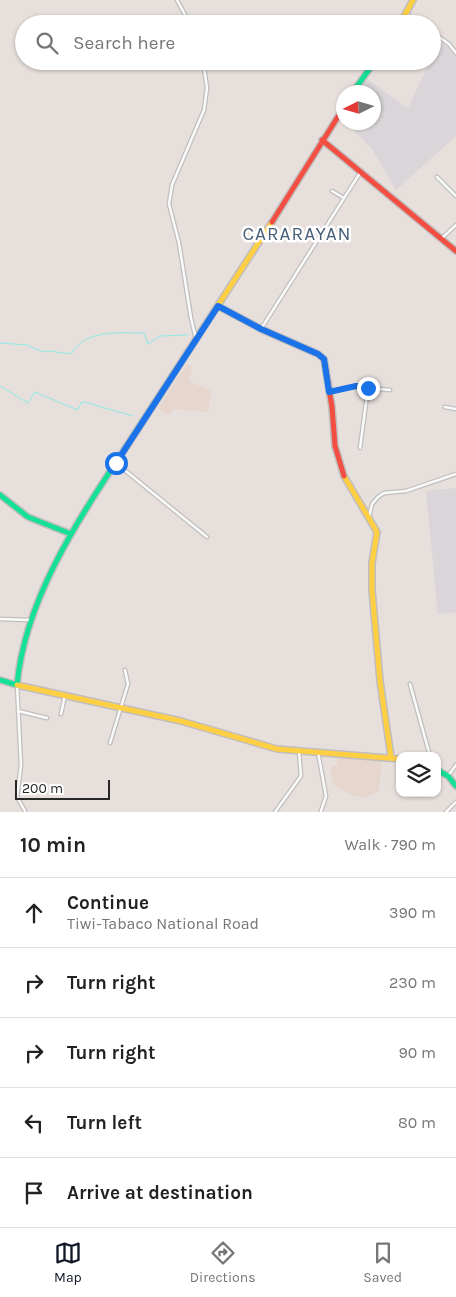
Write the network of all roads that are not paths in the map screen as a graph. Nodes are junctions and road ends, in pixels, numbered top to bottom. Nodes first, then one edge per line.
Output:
1 (177, 0) edge
2 (413, 0) edge
3 (406, 14) edge
4 (185, 15) edge
5 (441, 40) edge
6 (456, 52) edge
7 (204, 70) edge
8 (369, 70) edge
9 (358, 85) edge
10 (336, 119) edge
11 (322, 140) junction
12 (360, 173) junction
13 (437, 177) dead end
14 (332, 191) dead end
15 (456, 196) edge
16 (344, 198) junction
17 (456, 225) edge
18 (441, 239) junction
19 (456, 250) edge
20 (218, 306) junction
21 (261, 329) junction
22 (196, 339) junction
23 (368, 388) junction
24 (390, 390) dead end
25 (329, 392) junction
26 (445, 407) dead end
27 (456, 409) edge
28 (360, 448) dead end
29 (116, 463) junction
30 (456, 474) edge
31 (0, 495) edge
32 (369, 517) junction
33 (71, 534) junction
34 (207, 537) dead end
35 (0, 619) edge
36 (29, 620) junction
37 (125, 670) dead end
38 (0, 680) edge
39 (410, 684) dead end
40 (16, 685) junction
41 (65, 695) junction
42 (120, 707) junction
43 (18, 711) junction
44 (61, 714) dead end
45 (48, 718) dead end
46 (110, 743) dead end
47 (299, 751) junction
48 (318, 752) junction
49 (429, 752) edge
50 (391, 757) junction
51 (396, 758) edge
52 (456, 765) edge
53 (441, 772) edge
54 (448, 776) junction
55 (456, 786) edge
56 (456, 802) edge
57 (25, 811) edge
58 (321, 811) edge
59 (276, 812) edge
60 (446, 812) edge

1 - 4 street
2 - 3 main road
5 - 6 street
7 - 22 street
8 - 9 main road
10 - 11 main road
11 - 12 main road
11 - 20 main road
12 - 16 street
12 - 18 main road
13 - 15 street
14 - 16 street
16 - 21 street
17 - 18 street
18 - 19 main road
20 - 21 main road
20 - 22 main road
21 - 25 main road
22 - 29 main road
23 - 24 street
23 - 25 street
23 - 28 street
25 - 32 main road
26 - 27 street
29 - 33 main road
29 - 34 street
30 - 32 street
31 - 33 main road
32 - 50 main road
33 - 36 main road
35 - 36 street
36 - 40 main road
37 - 42 street
38 - 40 main road
39 - 49 street
40 - 41 main road
40 - 43 street
41 - 42 main road
41 - 44 street
42 - 46 street
42 - 47 main road
43 - 45 street
43 - 57 street
47 - 48 main road
47 - 59 street
48 - 50 main road
48 - 58 street
50 - 51 main road
52 - 54 street
53 - 54 main road
54 - 55 main road
56 - 60 street

